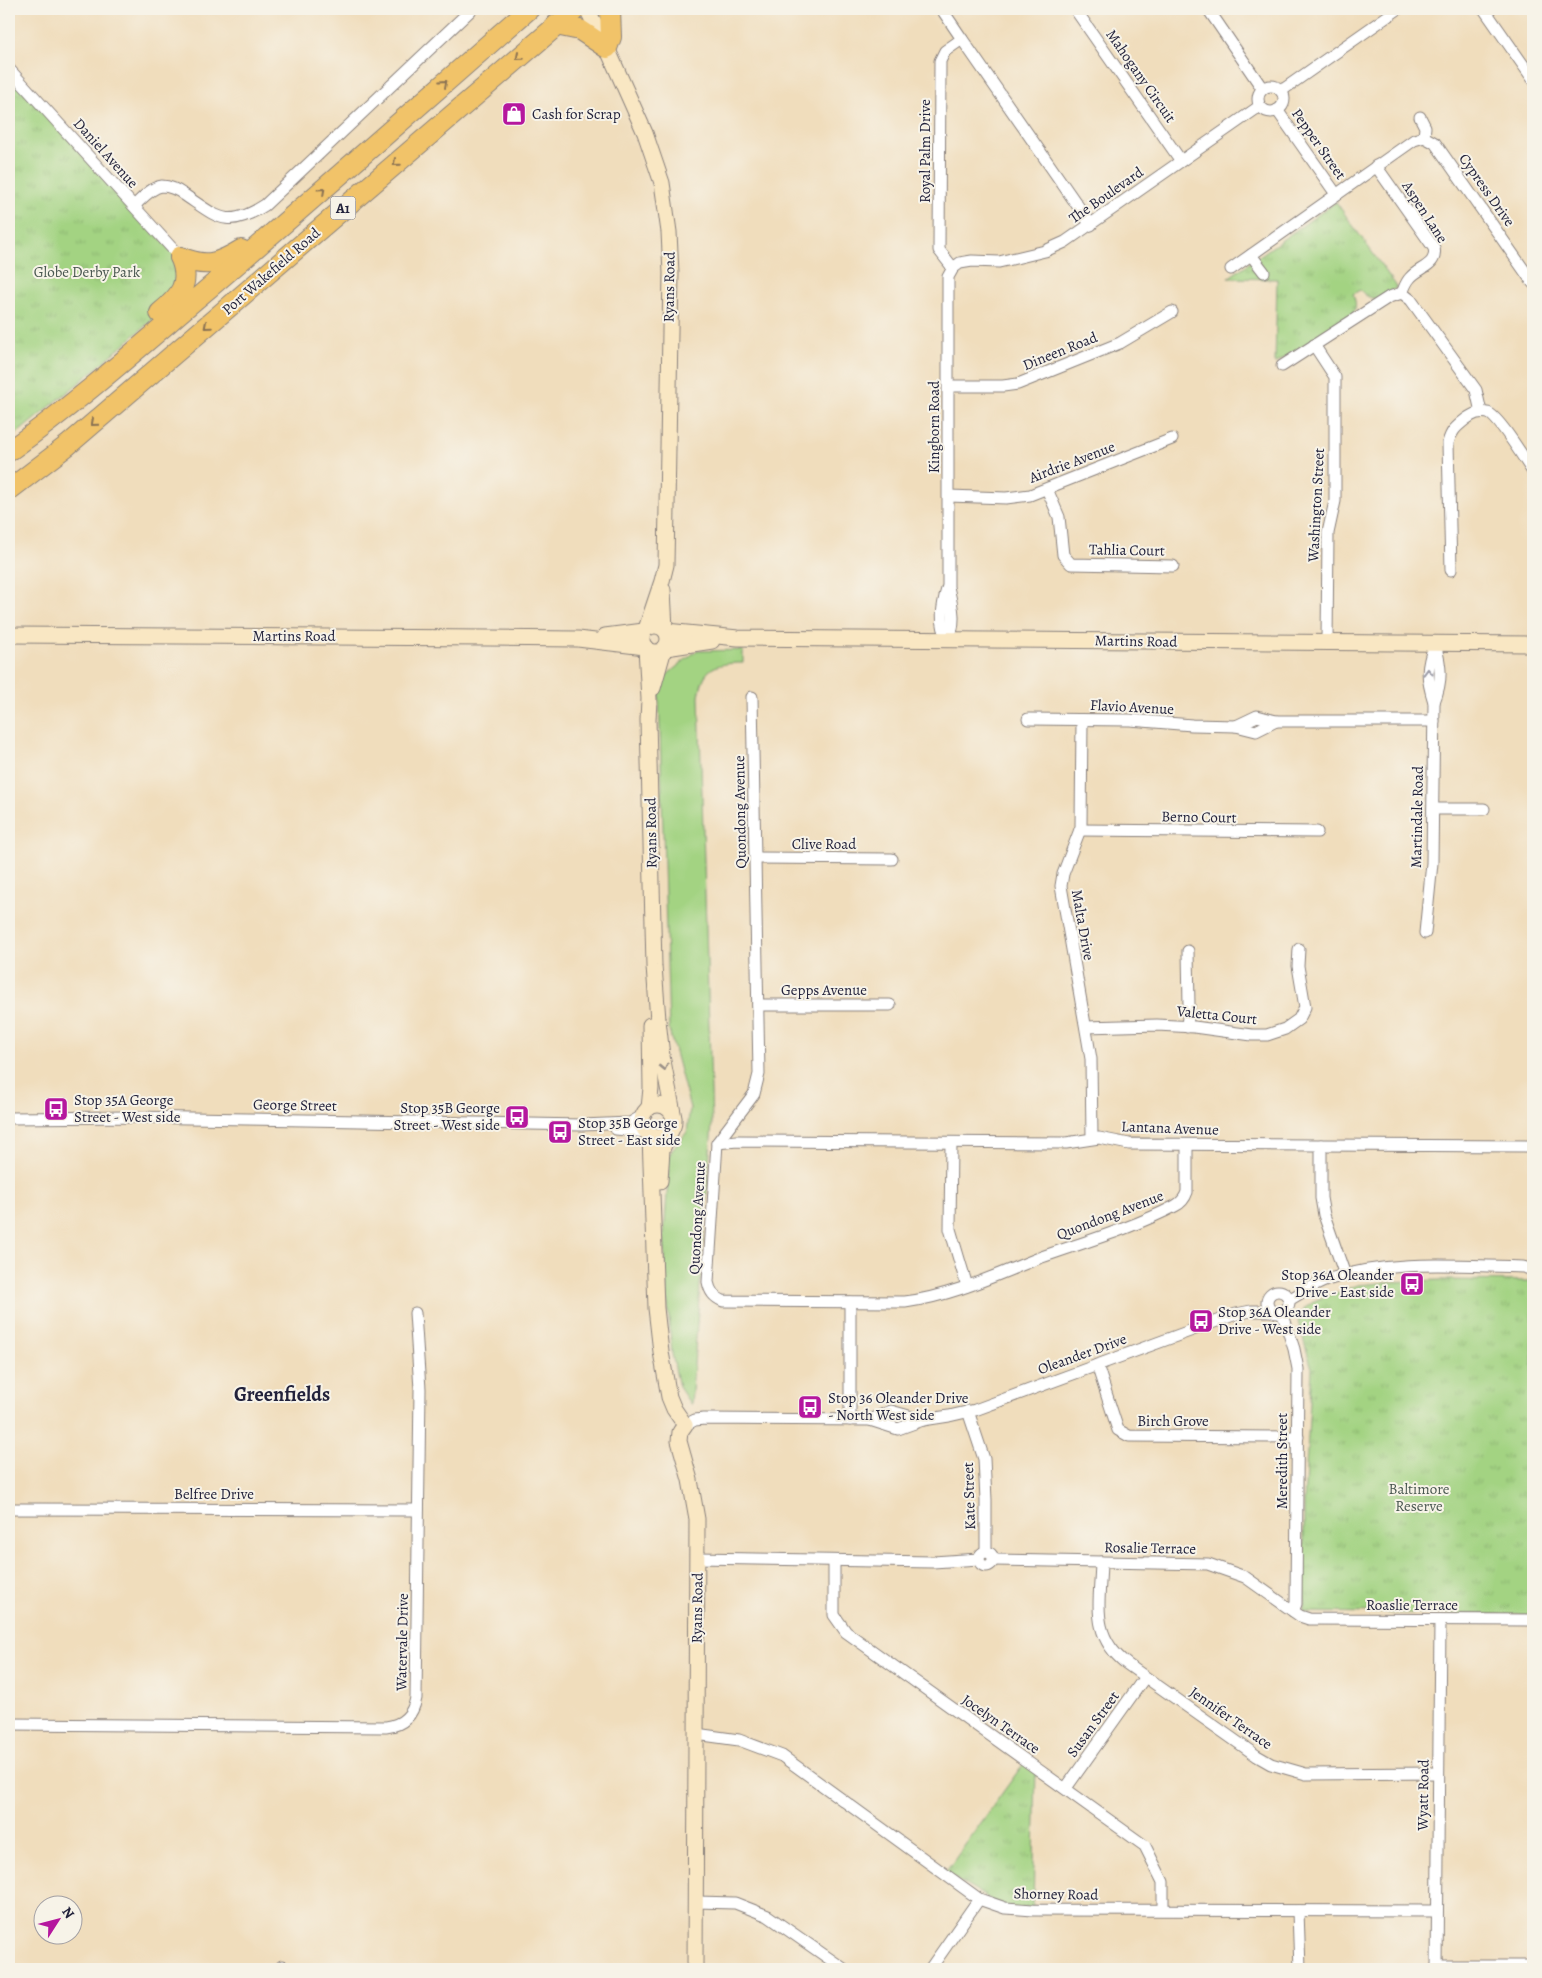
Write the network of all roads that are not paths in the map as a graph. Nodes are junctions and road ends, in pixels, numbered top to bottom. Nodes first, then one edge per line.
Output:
1 (472, 9) edge
2 (529, 9) edge
3 (576, 9) edge
4 (586, 9) edge
5 (610, 9) edge
6 (1076, 9) edge
7 (1208, 9) edge
8 (1398, 9) edge
9 (1484, 9) edge
10 (943, 11) dead end
11 (556, 25) junction
12 (962, 39) junction
13 (607, 48) junction
14 (9, 69) edge
15 (1533, 79) edge
16 (1262, 88) junction
17 (1281, 91) junction
18 (1260, 106) junction
19 (1277, 110) junction
20 (1420, 117) dead end
21 (1424, 137) junction
22 (1181, 161) junction
23 (1376, 166) junction
24 (1336, 194) junction
25 (134, 206) junction
26 (286, 223) junction
27 (1092, 224) junction
28 (1251, 254) junction
29 (180, 257) junction
30 (953, 268) junction
31 (1231, 269) dead end
32 (1264, 272) dead end
33 (1533, 283) edge
34 (1402, 293) junction
35 (1172, 312) dead end
36 (1314, 345) junction
37 (1282, 366) dead end
38 (949, 386) junction
39 (1481, 412) junction
40 (1172, 439) dead end
41 (9, 440) edge
42 (9, 452) edge
43 (1533, 472) edge
44 (1048, 489) junction
45 (9, 490) edge
46 (949, 496) junction
47 (1173, 566) dead end
48 (1451, 570) dead end
49 (662, 581) junction
50 (646, 630) junction
51 (666, 630) junction
52 (9, 635) edge
53 (738, 638) junction
54 (578, 640) junction
55 (948, 640) junction
56 (1327, 642) junction
57 (1435, 643) junction
58 (1533, 644) edge
59 (645, 647) junction
60 (665, 648) junction
61 (752, 697) dead end
62 (650, 699) junction
63 (1028, 719) dead end
64 (1082, 720) junction
65 (1434, 721) junction
66 (1433, 809) junction
67 (1484, 809) dead end
68 (1080, 830) junction
69 (1317, 832) dead end
70 (756, 858) junction
71 (892, 859) dead end
72 (1425, 933) dead end
73 (1300, 949) dead end
74 (1188, 951) dead end
75 (654, 966) junction
76 (758, 1005) junction
77 (890, 1005) dead end
78 (1086, 1027) junction
79 (1187, 1027) junction
80 (646, 1112) junction
81 (9, 1118) edge
82 (674, 1118) junction
83 (582, 1125) junction
84 (670, 1133) junction
85 (648, 1134) junction
86 (1092, 1138) junction
87 (717, 1143) junction
88 (951, 1143) junction
89 (1187, 1144) junction
90 (1320, 1145) junction
91 (1533, 1146) edge
92 (656, 1257) junction
93 (1530, 1267) edge
94 (1345, 1275) junction
95 (967, 1286) junction
96 (1289, 1300) junction
97 (850, 1302) junction
98 (1274, 1308) junction
99 (415, 1313) dead end
100 (1097, 1365) junction
101 (968, 1411) junction
102 (850, 1420) junction
103 (870, 1420) junction
104 (923, 1420) junction
105 (685, 1424) junction
106 (1298, 1436) junction
107 (9, 1509) edge
108 (418, 1510) junction
109 (986, 1557) junction
110 (698, 1558) junction
111 (834, 1561) junction
112 (1101, 1562) junction
113 (1293, 1611) junction
114 (1440, 1620) junction
115 (1533, 1620) edge
116 (1145, 1677) junction
117 (9, 1724) edge
118 (696, 1734) junction
119 (1438, 1773) junction
120 (1066, 1788) junction
121 (979, 1899) junction
122 (696, 1902) junction
123 (1163, 1909) junction
124 (1298, 1911) junction
125 (1436, 1911) junction
126 (1533, 1966) edge
127 (839, 1968) edge
128 (1437, 1968) edge
129 (695, 1969) edge
130 (930, 1969) edge
131 (1300, 1969) edge

1 - 25 street
26 -> 2 highway, Port Wakefield Road / A1
3 - 11 highway, Port Wakefield Road / A1
4 - 13 street, Ryans Road
5 - 13 highway
6 - 22 street, Mahogany Circuit
7 - 16 street
8 - 17 street
9 - 15 street
10 - 12 street
11 - 13 highway
11 -> 45 highway, Port Wakefield Road / A1
12 - 27 street
12 - 30 street, Royal Palm Drive
13 - 49 street, Ryans Road
14 - 25 street, Daniel Avenue
16 - 17 street
16 - 18 street
17 - 19 street
18 - 19 street
18 - 22 street, The Boulevard
19 - 24 street, Pepper Street
20 - 21 street
21 - 23 street
21 - 33 street, Cypress Drive
22 - 27 street, The Boulevard
23 - 24 street
23 - 34 street, Aspen Lane
24 - 28 street
25 - 29 street, Daniel Avenue
26 - 29 highway
26 - 42 highway, Port Wakefield Road / A1
27 - 30 street, The Boulevard
28 - 31 street
28 - 32 street
29 - 41 highway
30 - 38 street, Kingborn Road
34 - 36 street
34 - 39 street
35 - 38 street, Dineen Road
36 - 37 street
36 - 56 street, Washington Street
38 - 46 street, Kingborn Road
39 - 43 street
39 - 48 street
40 - 44 street, Airdrie Avenue
44 - 46 street, Airdrie Avenue
44 - 47 street, Tahlia Court
46 - 55 street, Kingborn Road
49 - 50 street, Ryans Road
49 - 51 street, Ryans Road
50 - 51 street
50 - 54 street, Martins Road
50 - 59 street
51 - 53 street, Martins Road
51 - 60 street
52 - 54 street, Martins Road
53 - 55 street, Martins Road
53 - 60 street, Martins Road
54 - 59 street, Martins Road
55 - 56 street, Martins Road
56 - 57 street, Martins Road
57 - 58 street, Martins Road
57 - 65 street, Martindale Road
59 - 60 street
59 - 62 street, Ryans Road
60 - 62 street, Ryans Road
61 - 70 street, Quondong Avenue
62 - 75 street, Ryans Road
63 - 64 street, Flavio Avenue
64 - 65 street, Flavio Avenue
64 - 68 street, Malta Drive
65 - 66 street, Martindale Road
66 - 67 street
66 - 72 street, Martindale Road
68 - 69 street, Berno Court
68 - 78 street, Malta Drive
70 - 71 street, Clive Road
70 - 76 street, Quondong Avenue
73 - 79 street, Valetta Court
74 - 79 street
75 - 80 street, Ryans Road
75 -> 82 street, Ryans Road
76 - 77 street, Gepps Avenue
76 - 87 street, Quondong Avenue
78 - 79 street, Valetta Court
78 - 86 street, Malta Drive
80 - 82 street
80 - 83 street, George Street
80 - 85 street
81 - 83 street, George Street
82 - 84 street
83 - 85 street, George Street
84 - 85 street
84 - 92 street
85 - 92 street
86 - 88 street, Lantana Avenue
86 - 89 street, Lantana Avenue
87 - 88 street, Lantana Avenue
87 - 97 street, Quondong Avenue
88 - 95 street
89 - 90 street, Lantana Avenue
89 - 95 street, Quondong Avenue
90 - 91 street, Lantana Avenue
90 - 94 street
92 - 105 street
93 - 94 street
94 - 96 street
95 - 97 street, Quondong Avenue
96 - 98 street
96 - 98 street, Oleander Drive
97 - 102 street
98 - 100 street, Oleander Drive
98 - 106 street, Meredith Street
99 - 108 street, Watervale Drive
100 - 101 street, Oleander Drive
100 - 106 street, Birch Grove
101 - 104 street, Oleander Drive
101 - 109 street, Kate Street
102 - 103 street, Oleander Drive
102 - 105 street, Oleander Drive
103 - 104 street, Oleander Drive
103 - 104 street, Oleander Drive
105 - 110 street, Ryans Road
106 - 113 street, Meredith Street
107 - 108 street, Belfree Drive
108 - 117 street, Watervale Drive
109 - 111 street, Rosalie Terrace
109 - 112 street, Rosalie Terrace
110 - 111 street, Rosalie Terrace
110 - 118 street, Ryans Road
111 - 120 street, Jocelyn Terrace
112 - 113 street, Rosalie Terrace
112 - 116 street, Jennifer Terrace
113 - 114 street, Roaslie Terrace
114 - 115 street, Roaslie Terrace
114 - 119 street, Wyatt Road
116 - 119 street, Jennifer Terrace
116 - 120 street, Susan Street
118 - 121 street, Shorney Road
118 - 122 street, Ryans Road
119 - 125 street, Wyatt Road
120 - 123 street, Jocelyn Terrace
121 - 123 street, Shorney Road
121 - 130 street
122 - 127 street
122 - 129 street, Ryans Road
123 - 124 street, Shorney Road
124 - 125 street, Shorney Road
124 - 131 street
125 - 128 street, Wyatt Road
126 - 128 street

